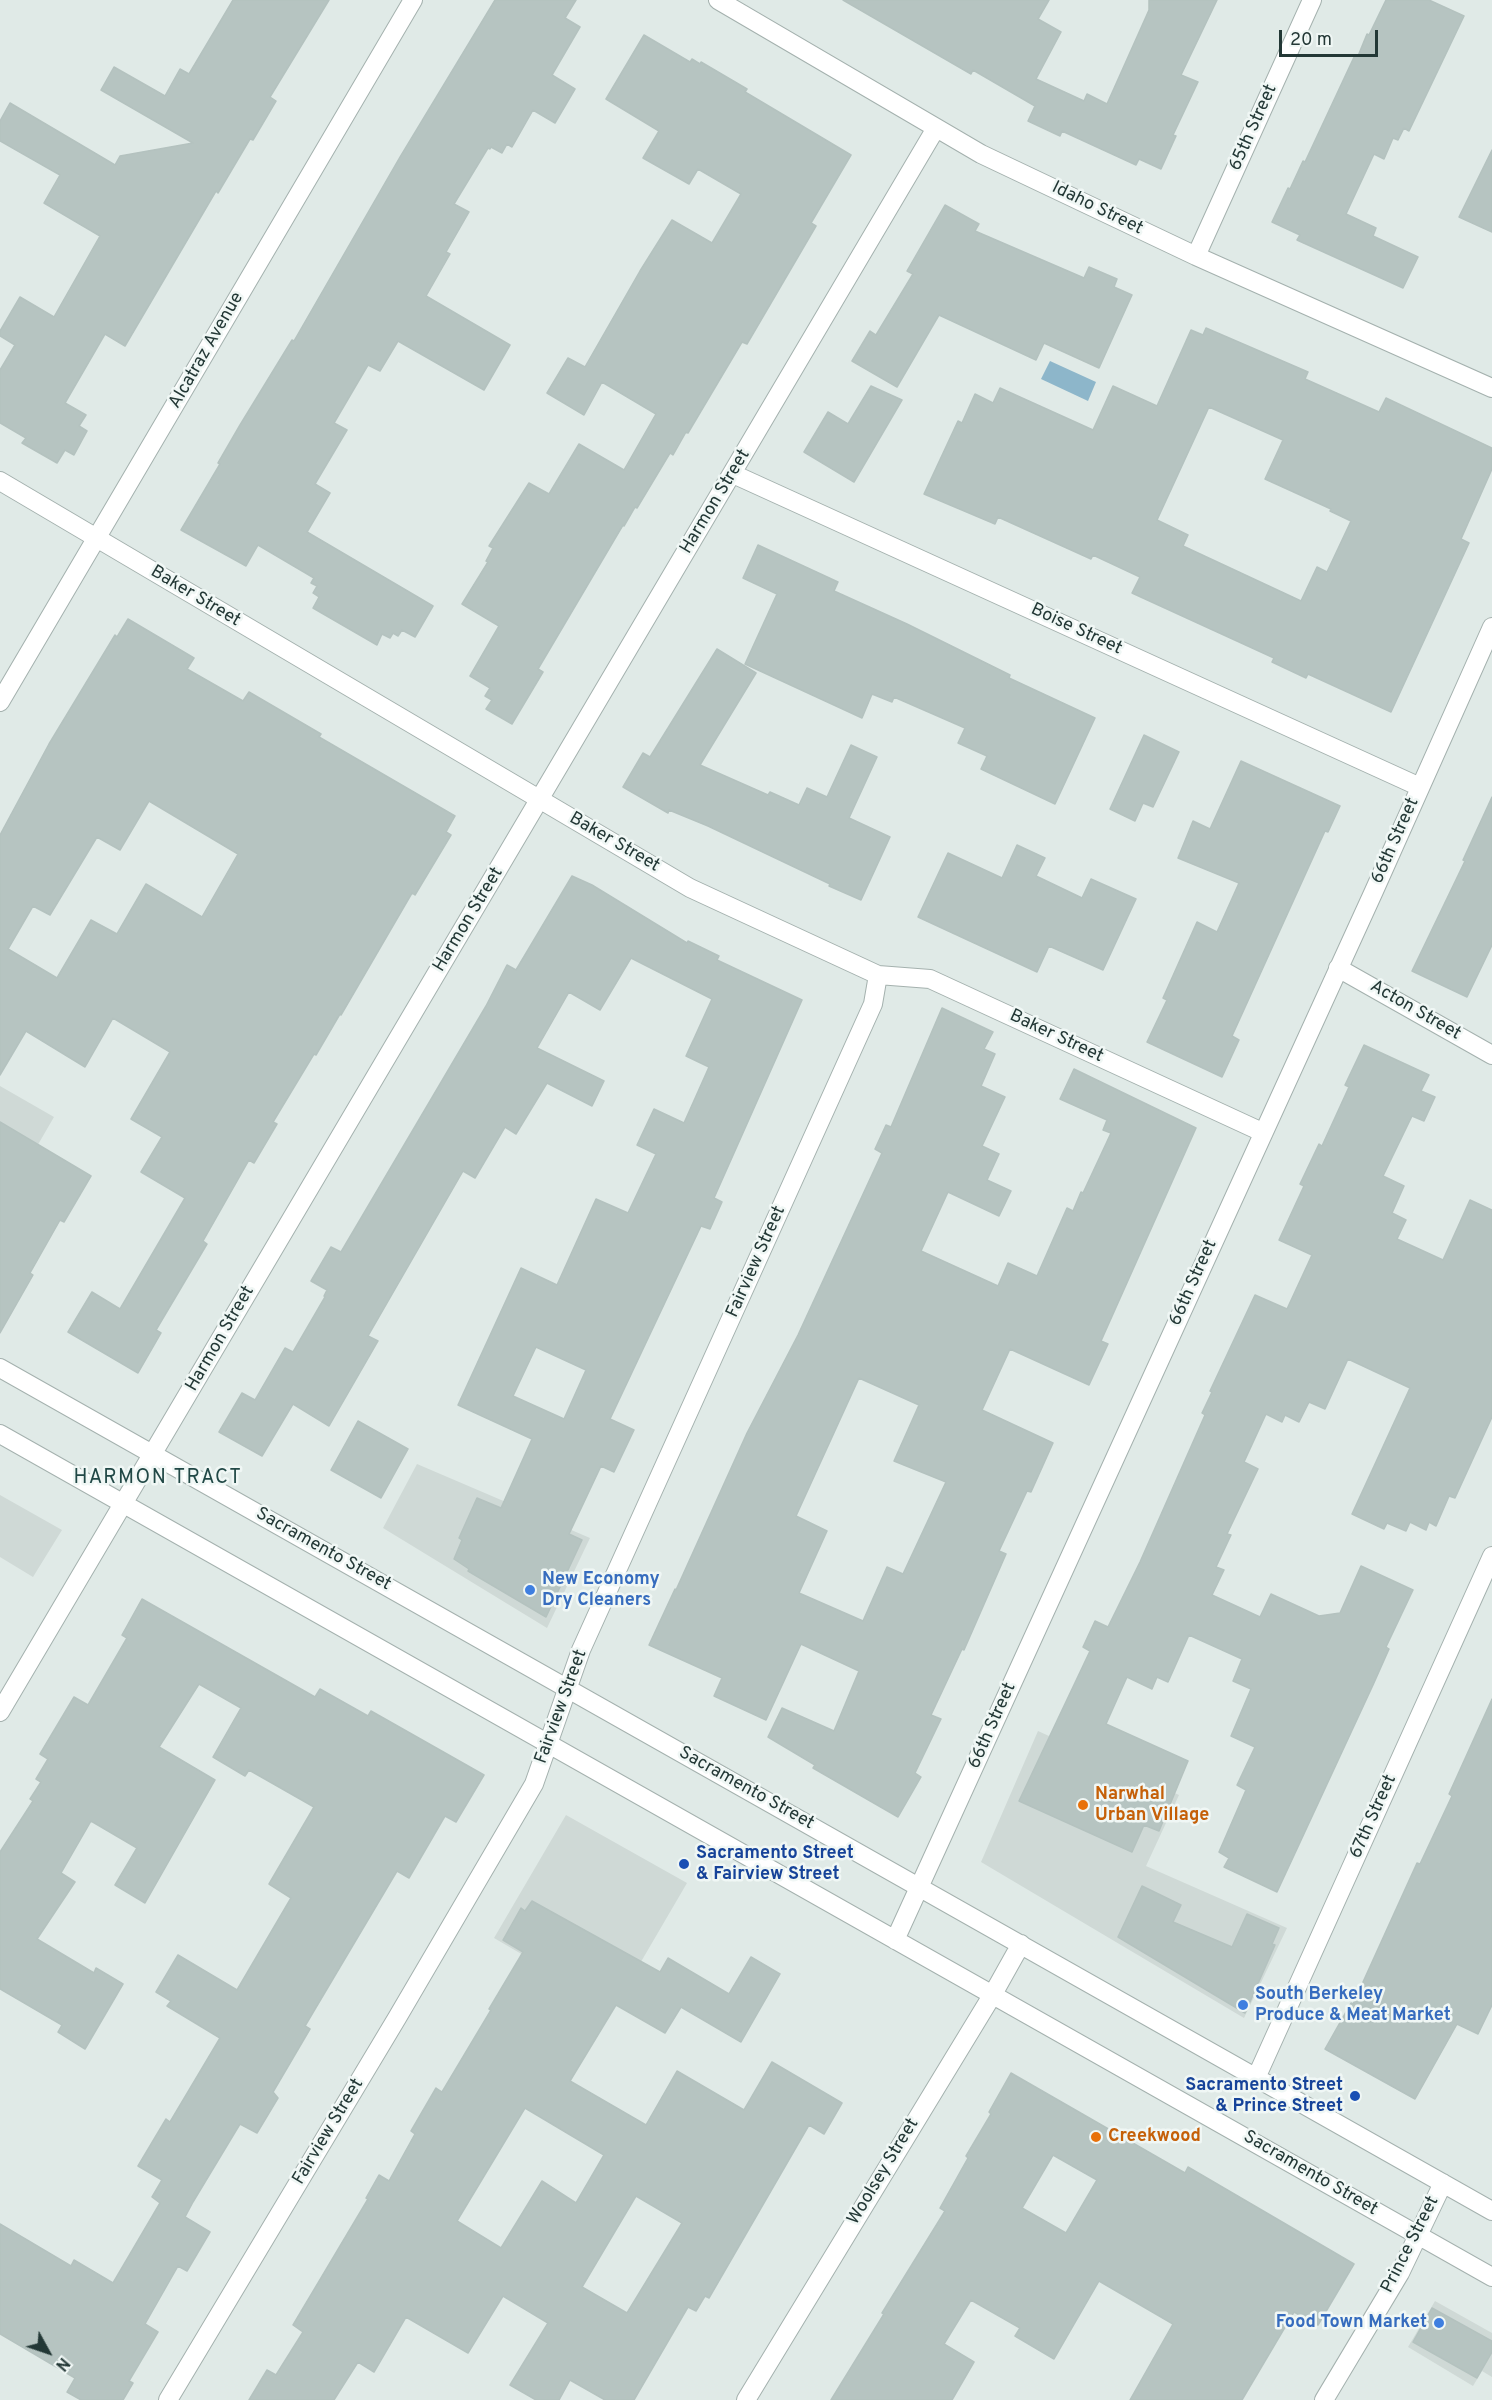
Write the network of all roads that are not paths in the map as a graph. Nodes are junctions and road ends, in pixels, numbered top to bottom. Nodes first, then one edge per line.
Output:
1 (413, 0) edge
2 (718, 0) edge
3 (1312, 0) edge
4 (936, 128) junction
5 (1196, 256) junction
6 (1492, 388) edge
7 (733, 474) junction
8 (0, 481) edge
9 (97, 538) junction
10 (1492, 627) edge
11 (0, 702) edge
12 (1420, 787) junction
13 (540, 801) junction
14 (1338, 968) junction
15 (878, 975) junction
16 (1492, 1055) edge
17 (1262, 1132) junction
18 (0, 1368) edge
19 (0, 1434) edge
20 (153, 1454) junction
21 (124, 1504) junction
22 (1492, 1556) edge
23 (568, 1688) junction
24 (0, 1712) edge
25 (548, 1743) junction
26 (920, 1887) junction
27 (895, 1940) junction
28 (1020, 1944) junction
29 (993, 1994) junction
30 (1256, 2078) junction
31 (1443, 2183) junction
32 (1492, 2211) edge
33 (1418, 2235) junction
34 (1492, 2277) edge
35 (168, 2400) edge
36 (746, 2400) edge
37 (1324, 2400) edge

1 - 9 street, Alcatraz Avenue
2 - 4 street, Idaho Street
3 - 5 street, 65th Street
4 - 5 street, Idaho Street
4 - 7 street, Harmon Street
5 - 6 street, Idaho Street
7 - 12 street, Boise Street
7 - 13 street, Harmon Street
8 - 9 street, Baker Street
9 - 11 street, Alcatraz Avenue
9 - 13 street, Baker Street
10 - 12 street, 66th Street
12 - 14 street, 66th Street
13 - 15 street, Baker Street
13 - 20 street, Harmon Street
14 - 16 street, Acton Street
14 - 17 street, 66th Street
15 - 17 street, Baker Street
15 - 23 street, Fairview Street
17 - 26 street, 66th Street
18 - 20 street, Sacramento Street
19 - 21 street, Sacramento Street
20 - 21 street, Harmon Street
20 - 23 street, Sacramento Street
21 - 24 street, Harmon Street
21 - 25 street, Sacramento Street
22 - 30 street, 67th Street
23 - 25 street, Fairview Street
23 - 26 street, Sacramento Street
25 - 27 street, Sacramento Street
25 - 35 street, Fairview Street
26 - 27 street, 66th Street
26 - 28 street, Sacramento Street
27 - 29 street, Sacramento Street
28 - 29 street, Woolsey Street
28 - 30 street, Sacramento Street
29 - 33 street, Sacramento Street
29 - 36 street, Woolsey Street
30 - 31 street, Sacramento Street
31 - 32 street, Sacramento Street
31 - 33 street, Prince Street
33 - 34 street, Sacramento Street
33 - 37 street, Prince Street

